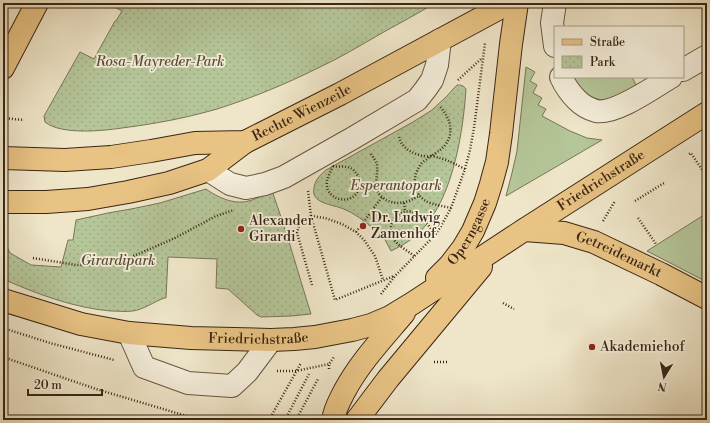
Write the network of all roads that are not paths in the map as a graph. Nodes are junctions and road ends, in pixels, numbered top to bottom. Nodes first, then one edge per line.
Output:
1 (37, 3) edge
2 (509, 3) edge
3 (517, 3) edge
4 (555, 3) edge
5 (554, 38) edge
6 (440, 40) junction
7 (707, 56) edge
8 (3, 68) edge
9 (684, 69) edge
10 (561, 78) edge
11 (669, 78) edge
12 (707, 113) edge
13 (244, 142) junction
14 (3, 158) edge
15 (208, 170) junction
16 (3, 202) edge
17 (524, 230) junction
18 (496, 249) junction
19 (707, 298) edge
20 (3, 300) edge
21 (413, 304) junction
22 (129, 333) junction
23 (271, 340) junction
24 (333, 420) edge
25 (357, 420) edge

1 - 8 main road
2 - 6 main road, Rechte Wienzeile
3 - 21 main road, Operngasse
4 - 5 lane
6 - 13 main road, Rechte Wienzeile
6 - 15 lane
7 - 9 lane
10 - 11 lane
12 - 17 main road, Friedrichstraße
13 - 14 main road, Rechte Wienzeile
13 - 15 main road
15 - 16 main road
17 - 18 main road, Friedrichstraße
17 - 19 main road, Getreidemarkt
18 - 21 main road, Friedrichstraße
18 - 25 main road, Friedrichstraße
20 - 22 main road, Friedrichstraße
21 - 23 main road, Friedrichstraße
21 - 24 main road, Operngasse
22 - 23 main road, Friedrichstraße
22 - 23 lane

